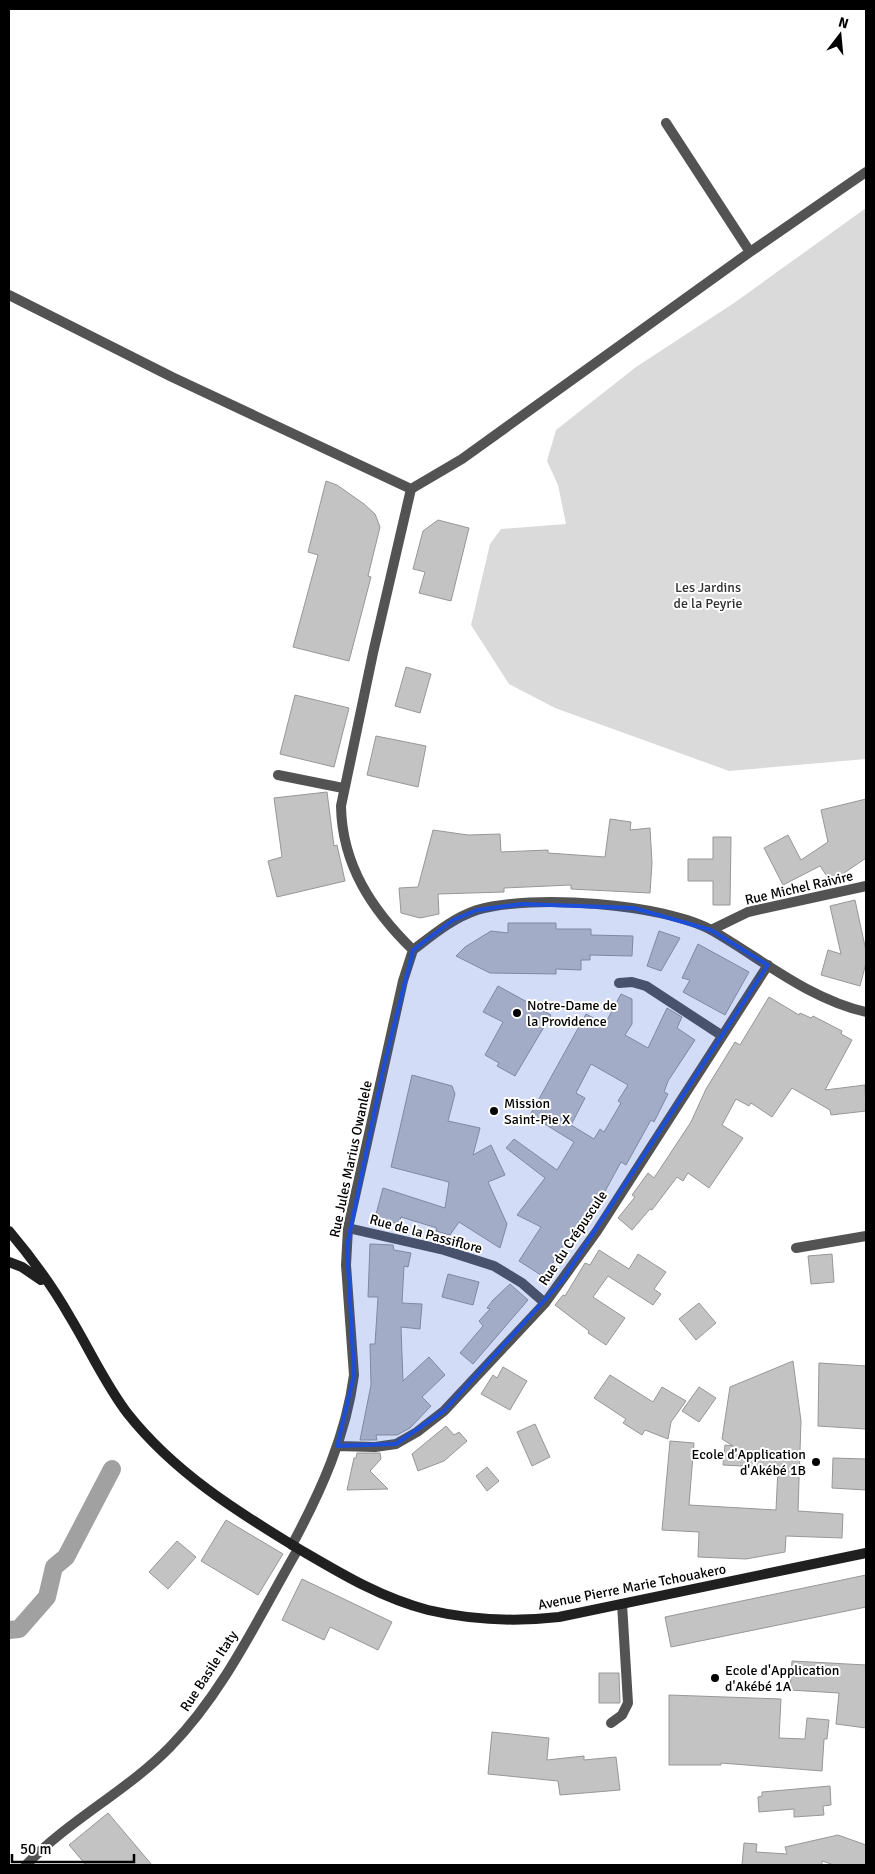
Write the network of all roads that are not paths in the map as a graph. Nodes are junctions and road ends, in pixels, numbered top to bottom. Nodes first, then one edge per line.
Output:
1 (666, 123) dead end
2 (866, 172) edge
3 (750, 252) junction
4 (9, 296) edge
5 (411, 489) junction
6 (278, 775) dead end
7 (343, 788) junction
8 (866, 886) edge
9 (711, 930) junction
10 (413, 950) junction
11 (768, 965) junction
12 (619, 983) dead end
13 (866, 1012) edge
14 (721, 1035) junction
15 (348, 1228) junction
16 (9, 1231) edge
17 (866, 1236) edge
18 (796, 1248) dead end
19 (9, 1262) edge
20 (53, 1291) junction
21 (545, 1303) junction
22 (337, 1446) junction
23 (295, 1547) junction
24 (866, 1553) edge
25 (622, 1604) junction
26 (611, 1723) dead end
27 (26, 1865) edge

1 - 3 street
2 - 3 street
3 - 5 street
4 - 5 street
5 - 7 street
6 - 7 street
7 - 10 street
8 - 9 street, Rue Michel Raivire
9 - 10 street
9 - 11 street
10 - 15 street, Rue Jules Marius Owanlele
11 - 13 street
11 - 14 street, Rue du Crépuscule
12 - 14 street
14 - 21 street, Rue du Crépuscule
15 - 21 street, Rue de la Passiflore
15 - 22 street, Rue Jules Marius Owanlele
16 - 20 main road
17 - 18 street
19 - 20 main road
20 - 23 main road, Avenue Pierre Marie Tchouakero
21 - 22 street, Rue du Crépuscule
22 - 23 street, Rue Jules Marius Owanlele
23 - 25 main road, Avenue Pierre Marie Tchouakero
23 - 27 street, Rue Basile Itaty
24 - 25 main road, Avenue Pierre Marie Tchouakero
25 - 26 street

